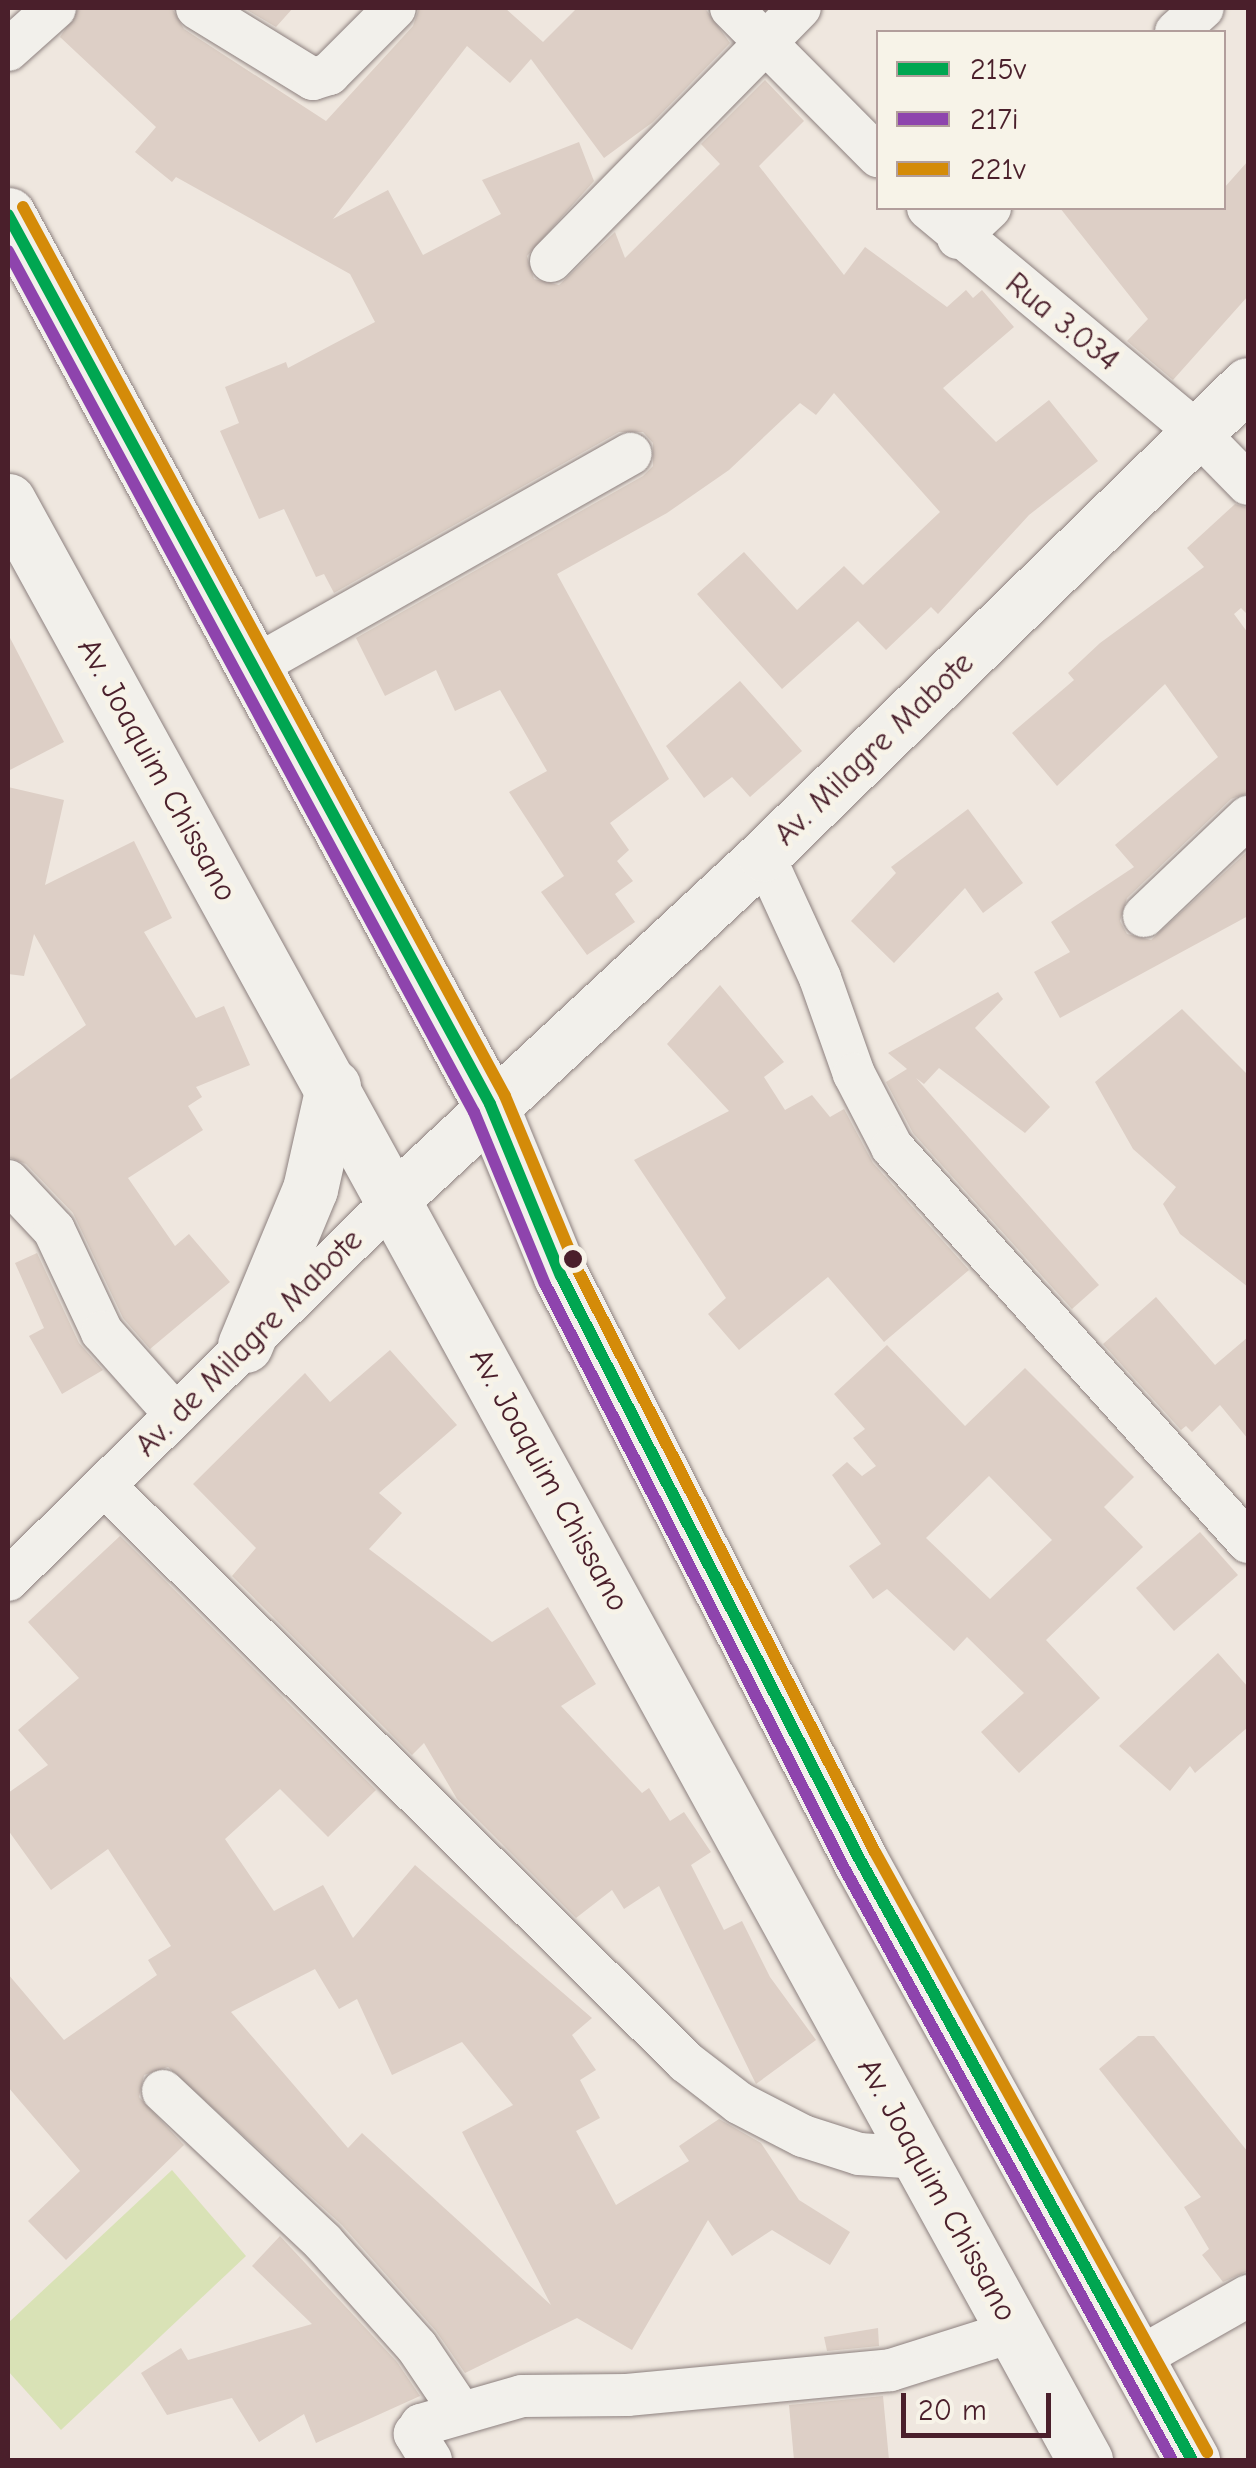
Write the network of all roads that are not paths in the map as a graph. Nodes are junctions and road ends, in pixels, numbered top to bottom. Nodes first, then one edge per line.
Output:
1 (54, 8) edge
2 (197, 8) edge
3 (395, 8) edge
4 (731, 8) edge
5 (800, 8) edge
6 (1203, 8) edge
7 (1178, 30) edge
8 (768, 43) junction
9 (8, 50) edge
10 (876, 154) edge
11 (930, 210) edge
12 (988, 210) edge
13 (8, 215) edge
14 (958, 238) junction
15 (551, 261) dead end
16 (1248, 384) edge
17 (1199, 434) junction
18 (630, 454) dead end
19 (1248, 484) edge
20 (8, 501) edge
21 (252, 668) junction
22 (1248, 816) edge
23 (764, 856) junction
24 (1144, 916) dead end
25 (333, 1087) junction
26 (490, 1104) junction
27 (8, 1181) edge
28 (395, 1198) junction
29 (245, 1345) junction
30 (176, 1415) junction
31 (105, 1486) junction
32 (1248, 1542) edge
33 (8, 1580) edge
34 (163, 2092) dead end
35 (920, 2158) junction
36 (1248, 2296) edge
37 (1015, 2332) junction
38 (1138, 2359) junction
39 (460, 2411) junction
40 (431, 2460) edge
41 (1085, 2460) edge
42 (1192, 2460) edge

1 - 9 street
2 - 3 street
4 - 8 street
5 - 8 street
6 - 7 street
8 - 10 street
8 - 15 street
11 - 14 street, Rua 3.034
12 - 14 street
13 - 21 main road
14 - 17 street, Rua 3.034
16 - 17 street, Av. Milagre Mabote
17 - 19 street, Rua 3.034
17 - 23 street, Av. Milagre Mabote
18 - 21 street
20 - 25 main road, Av. Joaquim Chissano
21 - 26 main road
22 - 24 street
23 - 26 street, Av. Milagre Mabote
23 - 32 street
25 - 28 main road, Av. Joaquim Chissano
25 - 29 main road
26 - 28 street, Av. de Milagre Mabote
26 - 38 main road
27 - 30 street
28 - 29 street, Av. de Milagre Mabote
28 - 35 main road, Av. Joaquim Chissano
29 - 30 street, Av. de Milagre Mabote
30 - 31 street, Av. de Milagre Mabote
31 - 33 street, Av. de Milagre Mabote
31 - 35 street
34 - 39 street
35 - 37 main road, Av. Joaquim Chissano
36 - 38 street
37 - 39 street
37 - 41 main road, Av. Joaquim Chissano
38 - 42 main road
39 - 40 street

